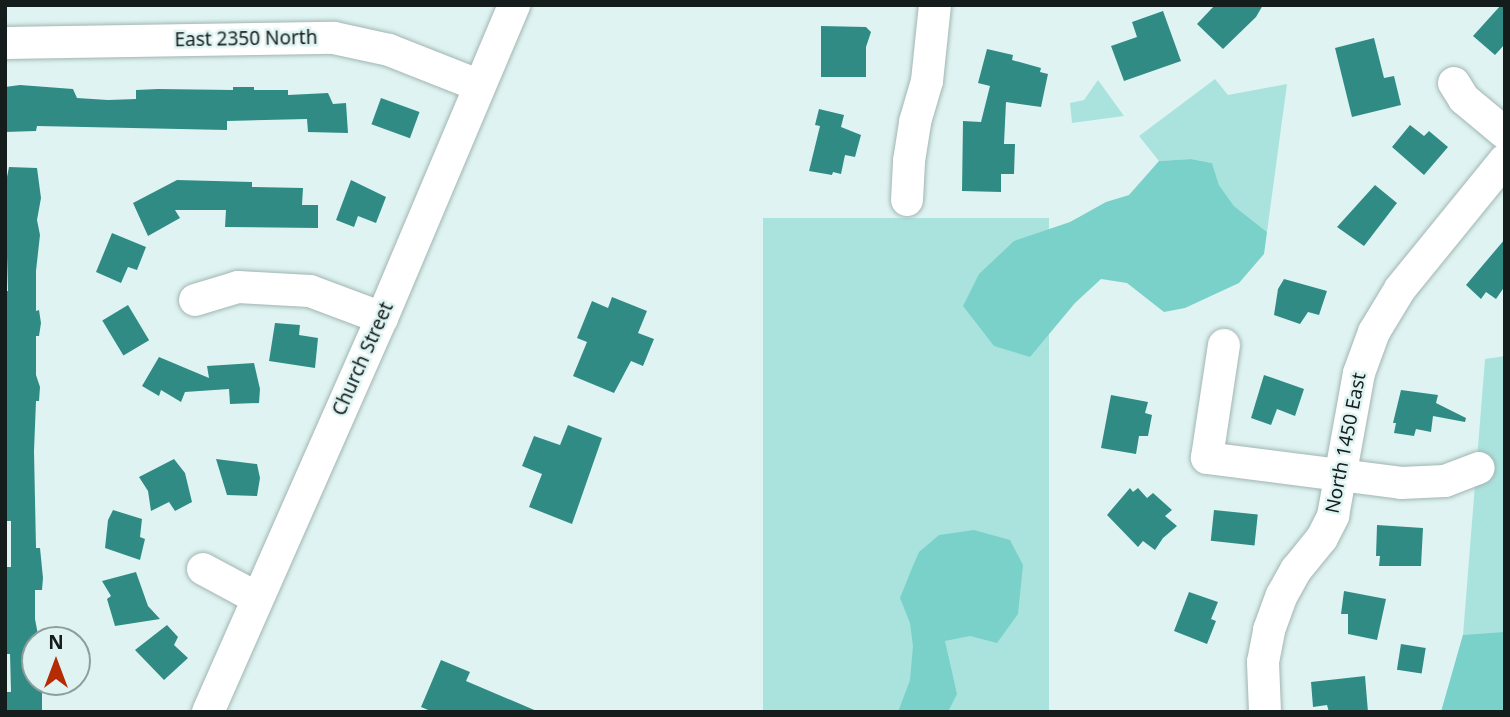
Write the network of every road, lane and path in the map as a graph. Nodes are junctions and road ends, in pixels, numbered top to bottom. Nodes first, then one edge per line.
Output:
1 (514, 5) edge
2 (935, 5) edge
3 (5, 43) edge
4 (1454, 83) dead end
5 (478, 85) junction
6 (1505, 133) edge
7 (1505, 160) edge
8 (907, 200) dead end
9 (195, 300) dead end
10 (382, 318) junction
11 (1224, 345) dead end
12 (1479, 468) dead end
13 (1342, 478) junction
14 (203, 569) dead end
15 (257, 598) junction
16 (208, 712) edge
17 (1265, 712) edge

1 - 5 street, Church Street
2 - 8 street
3 - 5 street, East 2350 North
4 - 6 street
5 - 10 street, Church Street
7 - 13 street, North 1450 East
9 - 10 street
10 - 15 street, Church Street
11 - 13 street
12 - 13 street
13 - 17 street, North 1450 East
14 - 15 street
15 - 16 street, Church Street

